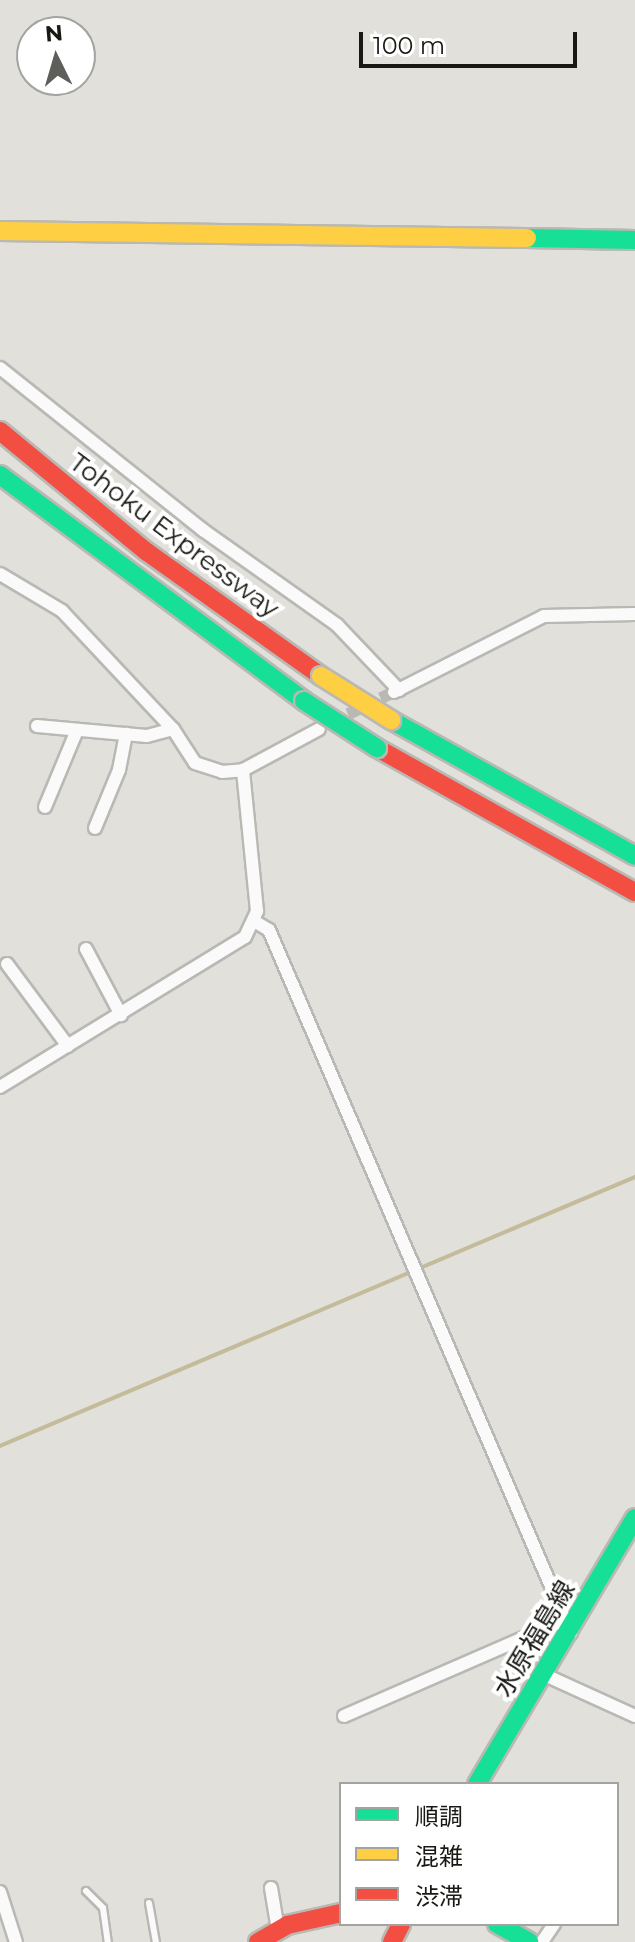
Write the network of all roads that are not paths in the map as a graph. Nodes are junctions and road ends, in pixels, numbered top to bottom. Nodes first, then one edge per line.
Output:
1 (0, 231) edge
2 (635, 240) edge
3 (0, 368) edge
4 (0, 431) edge
5 (0, 475) edge
6 (0, 574) edge
7 (635, 614) edge
8 (37, 726) dead end
9 (173, 729) junction
10 (319, 729) tunnel mouth
11 (77, 730) junction
12 (126, 734) junction
13 (243, 770) junction
14 (45, 807) dead end
15 (95, 828) dead end
16 (635, 856) edge
17 (635, 892) edge
18 (254, 921) junction
19 (86, 949) dead end
20 (7, 964) dead end
21 (121, 1015) junction
22 (68, 1046) junction
23 (0, 1087) edge
24 (635, 1518) edge
25 (566, 1627) junction
26 (545, 1675) junction
27 (344, 1716) dead end
28 (635, 1716) edge
29 (478, 1782) edge
30 (271, 1888) dead end
31 (86, 1891) dead end
32 (0, 1892) edge
33 (149, 1903) dead end
34 (339, 1913) edge
35 (501, 1926) edge
36 (278, 1930) junction
37 (16, 1942) edge
38 (108, 1942) edge
39 (156, 1942) edge
40 (258, 1942) edge
41 (529, 1942) edge

1 - 2 main road
3 - 7 street
4 - 16 main road, Tohoku Expressway, bridge
5 - 17 main road, bridge
6 - 9 street
8 - 11 street
9 - 12 street
9 - 13 street
10 - 13 street
11 - 12 street
11 - 14 street
12 - 15 street
13 - 18 street
18 - 21 street
18 - 25 street
19 - 21 street
20 - 22 street
21 - 22 street
22 - 23 street
24 - 25 main road, 水原福島線
25 - 26 main road, 水原福島線
25 - 27 street
26 - 28 street
26 - 29 main road, 水原福島線
30 - 36 street
31 - 38 lane
32 - 37 street
33 - 39 lane
34 - 36 main road
35 - 41 main road
36 - 40 main road

